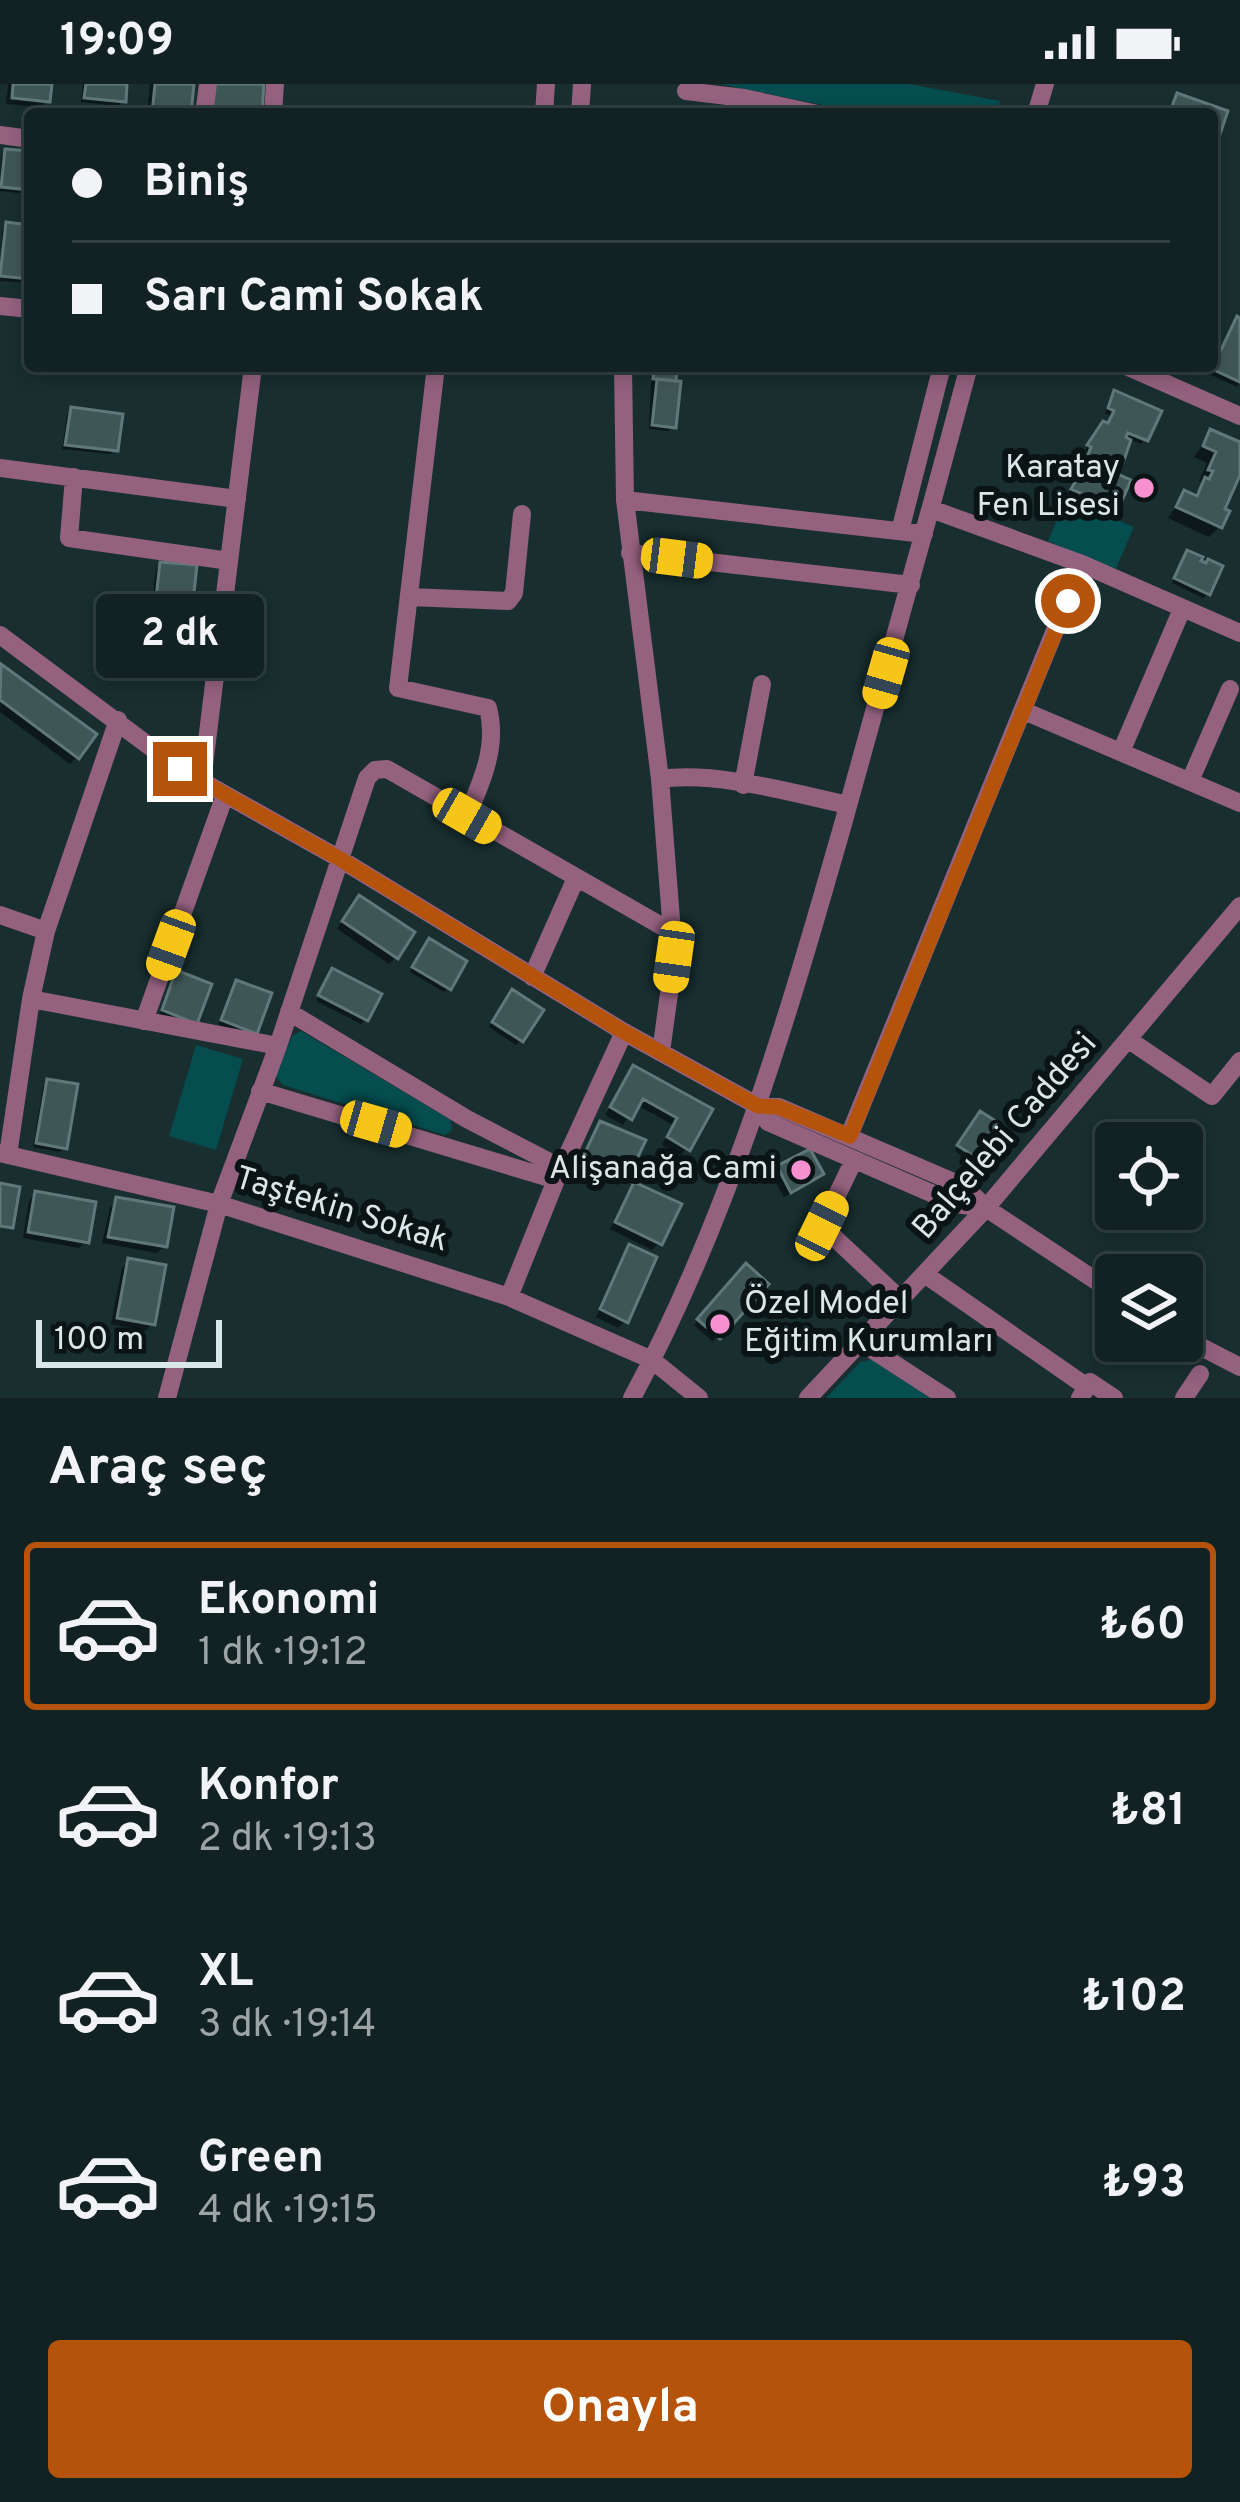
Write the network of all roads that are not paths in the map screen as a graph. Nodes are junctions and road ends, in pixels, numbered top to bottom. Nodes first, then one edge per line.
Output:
1 (686, 87) edge
2 (790, 108) edge
3 (252, 372) edge
4 (435, 372) edge
5 (622, 372) edge
6 (940, 372) edge
7 (967, 372) edge
8 (1140, 372) edge
9 (1240, 416) edge
10 (0, 468) edge
11 (74, 477) junction
12 (237, 499) junction
13 (625, 500) junction
14 (931, 509) junction
15 (522, 514) dead end
16 (900, 531) junction
17 (925, 534) junction
18 (630, 553) junction
19 (229, 560) junction
20 (1082, 564) junction
21 (911, 586) junction
22 (409, 597) junction
23 (1182, 609) junction
24 (1240, 633) edge
25 (0, 635) edge
26 (762, 684) dead end
27 (1230, 689) dead end
28 (1024, 711) junction
29 (118, 720) junction
30 (1121, 752) junction
31 (660, 779) junction
32 (1190, 781) junction
33 (202, 782) junction
34 (743, 785) junction
35 (226, 795) junction
36 (1240, 803) edge
37 (848, 805) junction
38 (467, 816) junction
39 (340, 859) junction
40 (576, 878) junction
41 (1240, 906) edge
42 (0, 915) edge
43 (46, 931) junction
44 (672, 932) junction
45 (532, 977) junction
46 (31, 999) junction
47 (289, 1012) junction
48 (144, 1021) junction
49 (624, 1032) junction
50 (1129, 1040) junction
51 (278, 1046) junction
52 (661, 1052) junction
53 (1240, 1061) edge
54 (260, 1091) junction
55 (758, 1106) junction
56 (467, 1119) junction
57 (850, 1136) junction
58 (453, 1146) junction
59 (4, 1154) edge
60 (854, 1160) junction
61 (559, 1174) junction
62 (220, 1204) junction
63 (986, 1208) junction
64 (926, 1275) junction
65 (1095, 1280) edge
66 (509, 1297) junction
67 (901, 1300) junction
68 (862, 1342) junction
69 (1203, 1348) edge
70 (652, 1360) junction
71 (1240, 1367) edge
72 (1200, 1374) dead end
73 (1083, 1393) edge
74 (166, 1398) edge
75 (632, 1398) edge
76 (699, 1398) edge
77 (808, 1398) edge
78 (947, 1398) edge
79 (1114, 1398) edge
80 (1184, 1398) edge

1 - 2 street
3 - 12 street
4 - 22 street
5 - 13 street
6 - 16 street
7 - 14 street
8 - 9 street
10 - 11 street
11 - 12 street
11 - 19 street
12 - 19 street
13 - 16 street
13 - 18 street
14 - 17 street
14 - 20 street
15 - 22 street
16 - 17 street
17 - 21 street
18 - 21 street
18 - 31 street
19 - 33 street
20 - 23 street
20 - 28 street
21 - 37 street
22 - 38 street
23 - 24 street
23 - 30 street
25 - 29 street
26 - 34 street
27 - 32 street
28 - 30 street
28 - 57 street
29 - 33 street
29 - 43 street
30 - 32 street
31 - 34 street
31 - 44 street
32 - 36 street
33 - 35 street
34 - 37 street
35 - 39 street
35 - 48 street
37 - 55 street
38 - 39 street
38 - 40 street
39 - 45 street
39 - 47 street
40 - 44 street
40 - 45 street
41 - 50 street, Balçelebi Caddesi
42 - 43 street
43 - 46 street
44 - 52 street
45 - 49 street
46 - 48 street
46 - 59 street
47 - 51 street
47 - 56 street
48 - 51 street
49 - 52 street
49 - 61 street
50 - 53 street
50 - 63 street, Balçelebi Caddesi
51 - 54 street
52 - 55 street
54 - 58 street
54 - 62 street
55 - 57 street
55 - 60 street
55 - 70 street
56 - 58 street
56 - 61 street
57 - 63 street
58 - 61 street
59 - 62 street, Taştekin Sokak
60 - 63 street
60 - 67 street
61 - 66 street
62 - 66 street, Taştekin Sokak
62 - 74 street
63 - 64 street, Balçelebi Caddesi
63 - 65 street
64 - 67 street, Balçelebi Caddesi
64 - 73 street
66 - 70 street, Taştekin Sokak
67 - 68 street, Balçelebi Caddesi
68 - 77 street, Balçelebi Caddesi
68 - 78 street
69 - 71 street
70 - 75 street
70 - 76 street, Taştekin Sokak
72 - 80 street
73 - 79 street

